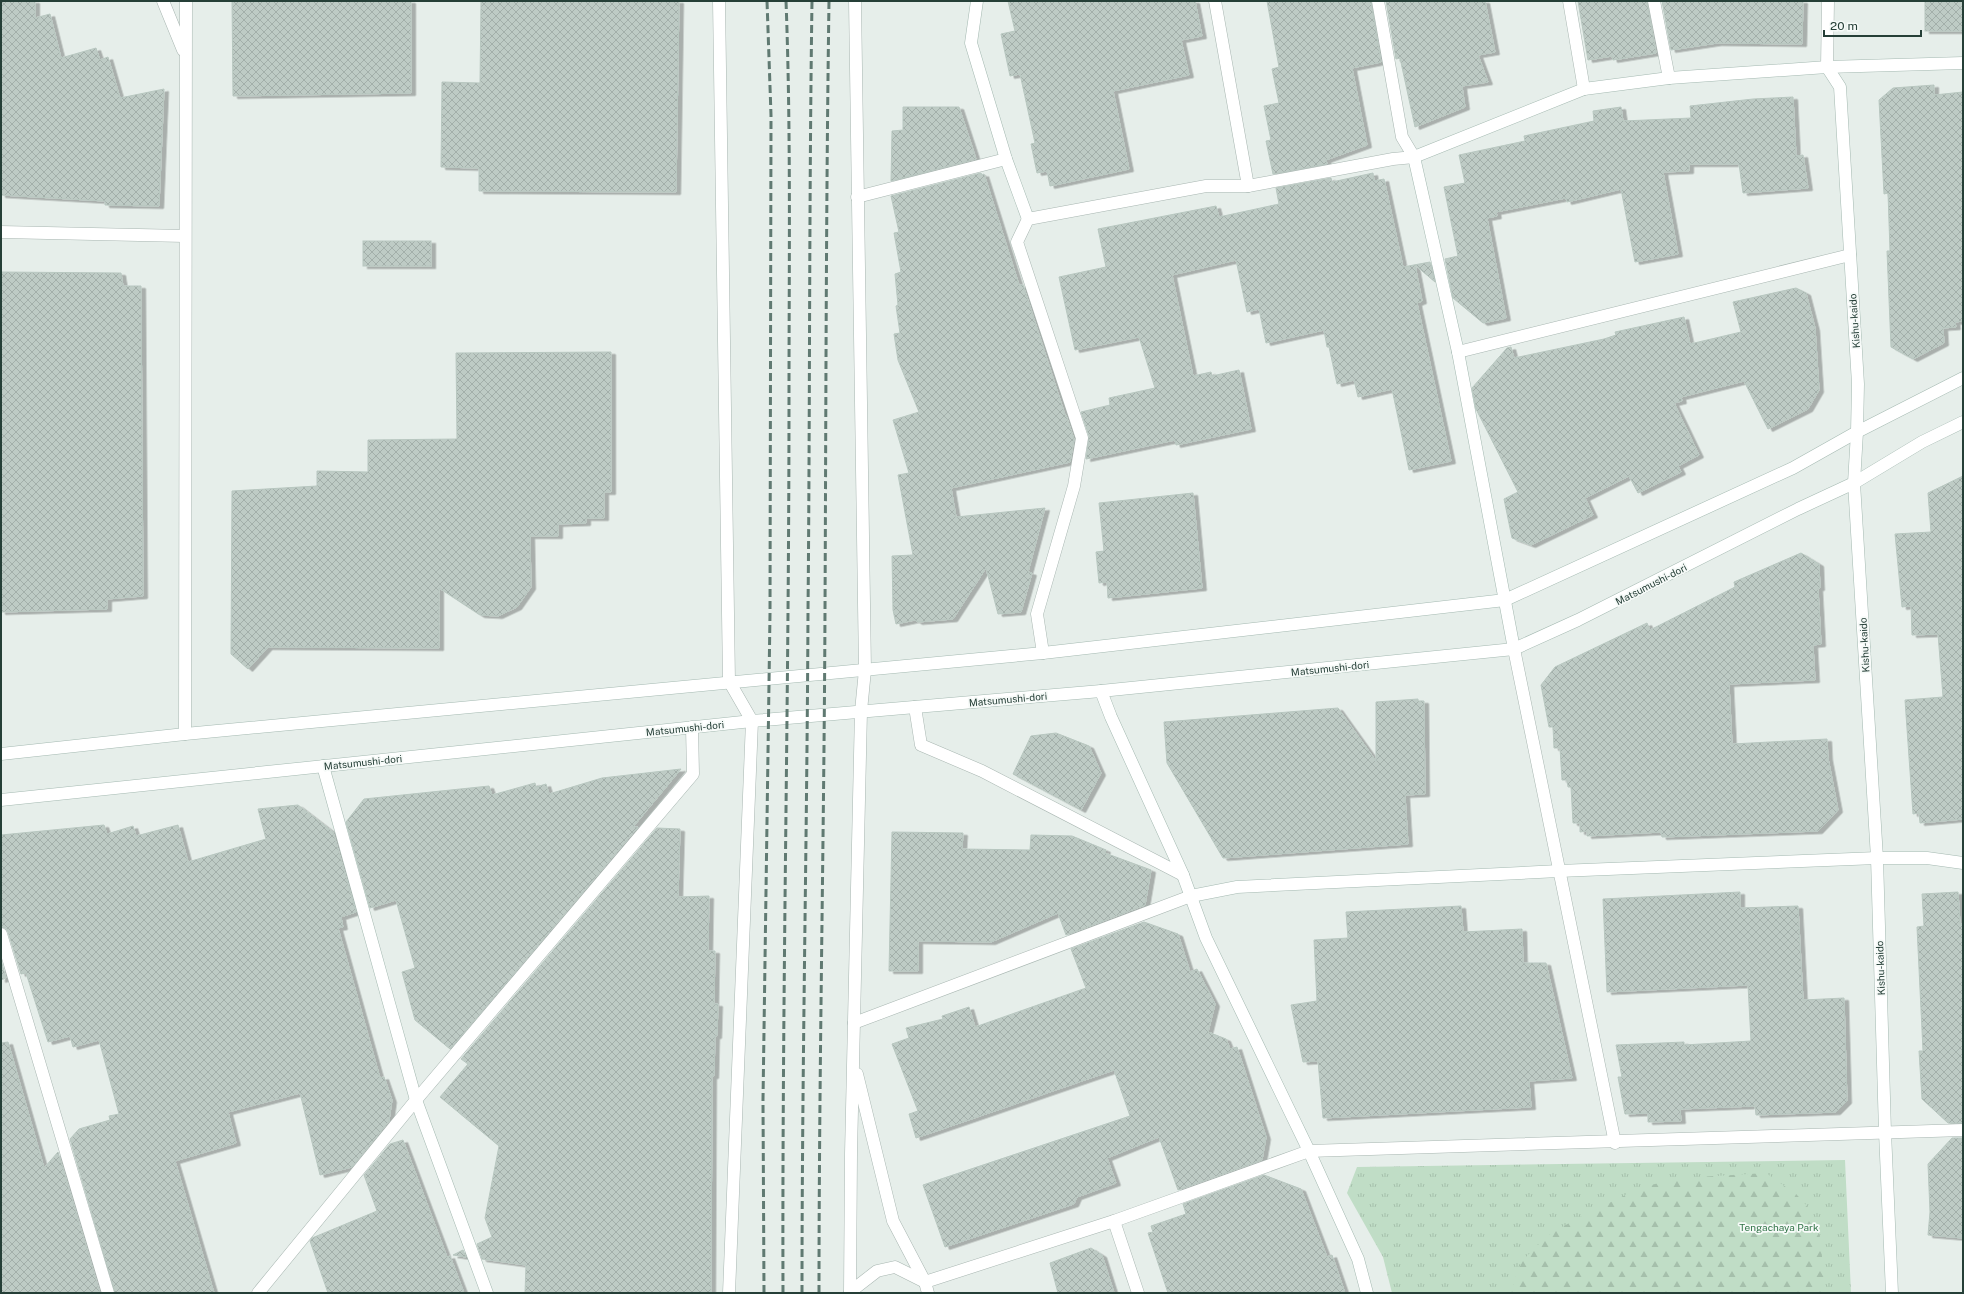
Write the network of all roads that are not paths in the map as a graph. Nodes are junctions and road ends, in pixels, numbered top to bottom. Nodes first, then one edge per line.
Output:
1 (163, 1) edge
2 (186, 1) edge
3 (719, 1) edge
4 (855, 1) edge
5 (977, 1) edge
6 (1215, 1) edge
7 (1378, 1) edge
8 (1569, 1) edge
9 (1654, 1) edge
10 (1828, 1) edge
11 (185, 55) junction
12 (1963, 63) edge
13 (1827, 67) junction
14 (1668, 78) junction
15 (1584, 89) junction
16 (1414, 157) junction
17 (1006, 159) junction
18 (1248, 186) junction
19 (857, 197) junction
20 (1028, 219) junction
21 (1, 232) edge
22 (185, 236) junction
23 (1850, 255) junction
24 (1458, 352) junction
25 (1963, 378) edge
26 (1963, 422) edge
27 (1857, 432) junction
28 (1854, 483) junction
29 (1505, 600) junction
30 (1514, 649) junction
31 (1043, 653) junction
32 (865, 670) junction
33 (729, 681) junction
34 (1101, 691) junction
35 (915, 707) junction
36 (861, 711) junction
37 (752, 721) junction
38 (692, 727) junction
39 (185, 734) junction
40 (1, 754) edge
41 (323, 766) junction
42 (1, 800) edge
43 (1876, 858) junction
44 (1963, 863) edge
45 (1559, 871) junction
46 (1183, 875) junction
47 (1191, 896) junction
48 (1, 934) edge
49 (854, 1023) junction
50 (853, 1058) junction
51 (416, 1100) junction
52 (1963, 1130) edge
53 (1885, 1132) junction
54 (1615, 1143) junction
55 (1309, 1151) junction
56 (1114, 1221) junction
57 (926, 1287) edge
58 (108, 1293) edge
59 (258, 1293) edge
60 (487, 1293) edge
61 (729, 1293) edge
62 (850, 1293) edge
63 (1138, 1293) edge
64 (1367, 1293) edge
65 (1892, 1293) edge

1 - 11 street
2 - 11 street
3 - 33 street
4 - 19 street
5 - 17 street
6 - 18 street
7 - 16 street
8 - 15 street
9 - 14 street
10 - 13 street
11 - 22 street
12 - 13 street
13 - 14 street
13 - 23 street, Kishu-kaido
14 - 15 street
15 - 16 street
16 - 18 street
16 - 24 street
17 - 19 street
17 - 20 street
18 - 20 street
19 - 32 street
20 - 31 street
21 - 22 street
22 - 39 street
23 - 24 street
23 - 27 street, Kishu-kaido
24 - 29 street
25 - 27 street
26 - 28 street, Matsumushi-dori
27 - 28 street, Kishu-kaido
27 - 29 street
28 - 30 street, Matsumushi-dori
28 - 43 street, Kishu-kaido
29 - 30 street
29 - 31 street
30 - 34 street, Matsumushi-dori
30 - 45 street
31 - 32 street
32 - 33 street
32 - 36 street
33 - 37 street
33 - 39 street
34 - 35 street, Matsumushi-dori
34 - 46 street
35 - 36 street, Matsumushi-dori
35 - 46 street
36 - 37 street, Matsumushi-dori
36 - 49 street
37 - 38 street, Matsumushi-dori
37 - 61 street
38 - 41 street, Matsumushi-dori
38 - 51 street
39 - 40 street
41 - 42 street, Matsumushi-dori
41 - 51 street
43 - 44 street
43 - 45 street
43 - 53 street, Kishu-kaido
45 - 47 street
45 - 54 street
46 - 47 street
47 - 49 street
47 - 55 street
48 - 58 street
49 - 50 street
50 - 57 street
50 - 62 street
51 - 59 street
51 - 60 street
52 - 53 street
53 - 54 street
53 - 65 street, Kishu-kaido
54 - 55 street
55 - 56 street
55 - 64 street
56 - 57 street
56 - 63 street
57 - 62 street

